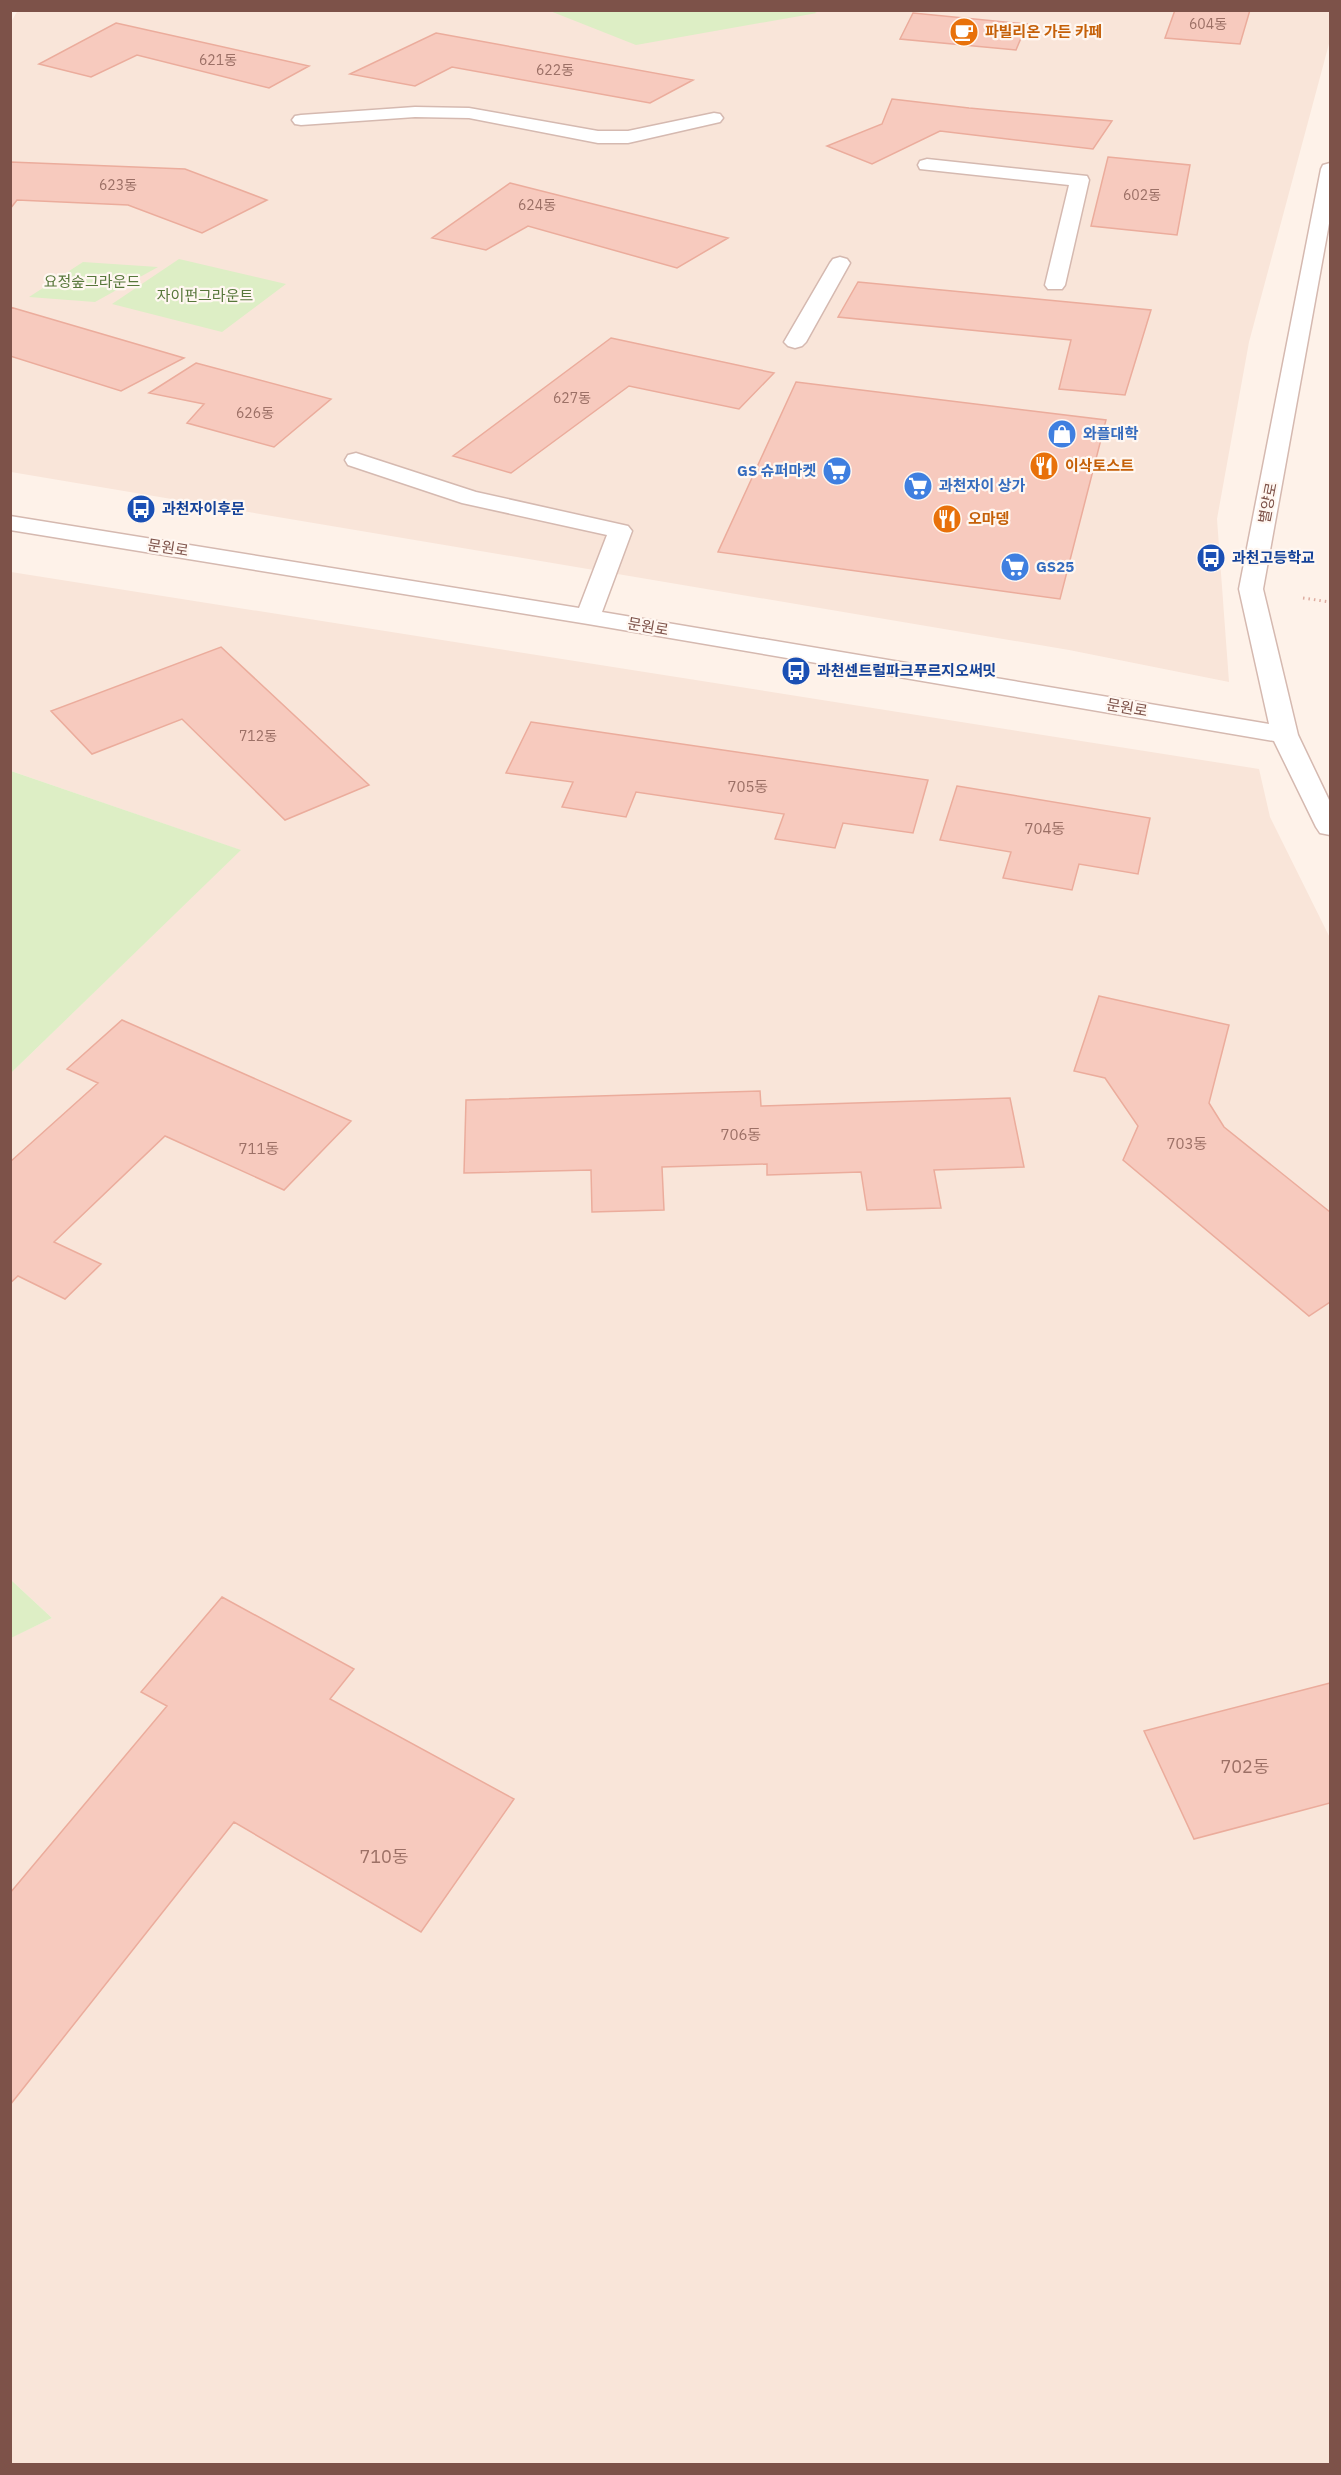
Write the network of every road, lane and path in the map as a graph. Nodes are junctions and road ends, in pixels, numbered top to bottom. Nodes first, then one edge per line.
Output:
1 (714, 118) dead end
2 (301, 120) dead end
3 (927, 165) dead end
4 (1330, 169) edge
5 (840, 263) dead end
6 (1055, 285) dead end
7 (795, 342) dead end
8 (356, 460) dead end
9 (10, 523) edge
10 (588, 617) junction
11 (1285, 735) junction
12 (1330, 827) edge

1 - 2 street
3 - 6 street
4 - 11 street, 별양로
5 - 7 street
8 - 10 street
9 - 10 street, 문원로
10 - 11 street, 문원로
11 - 12 street, 별양로

